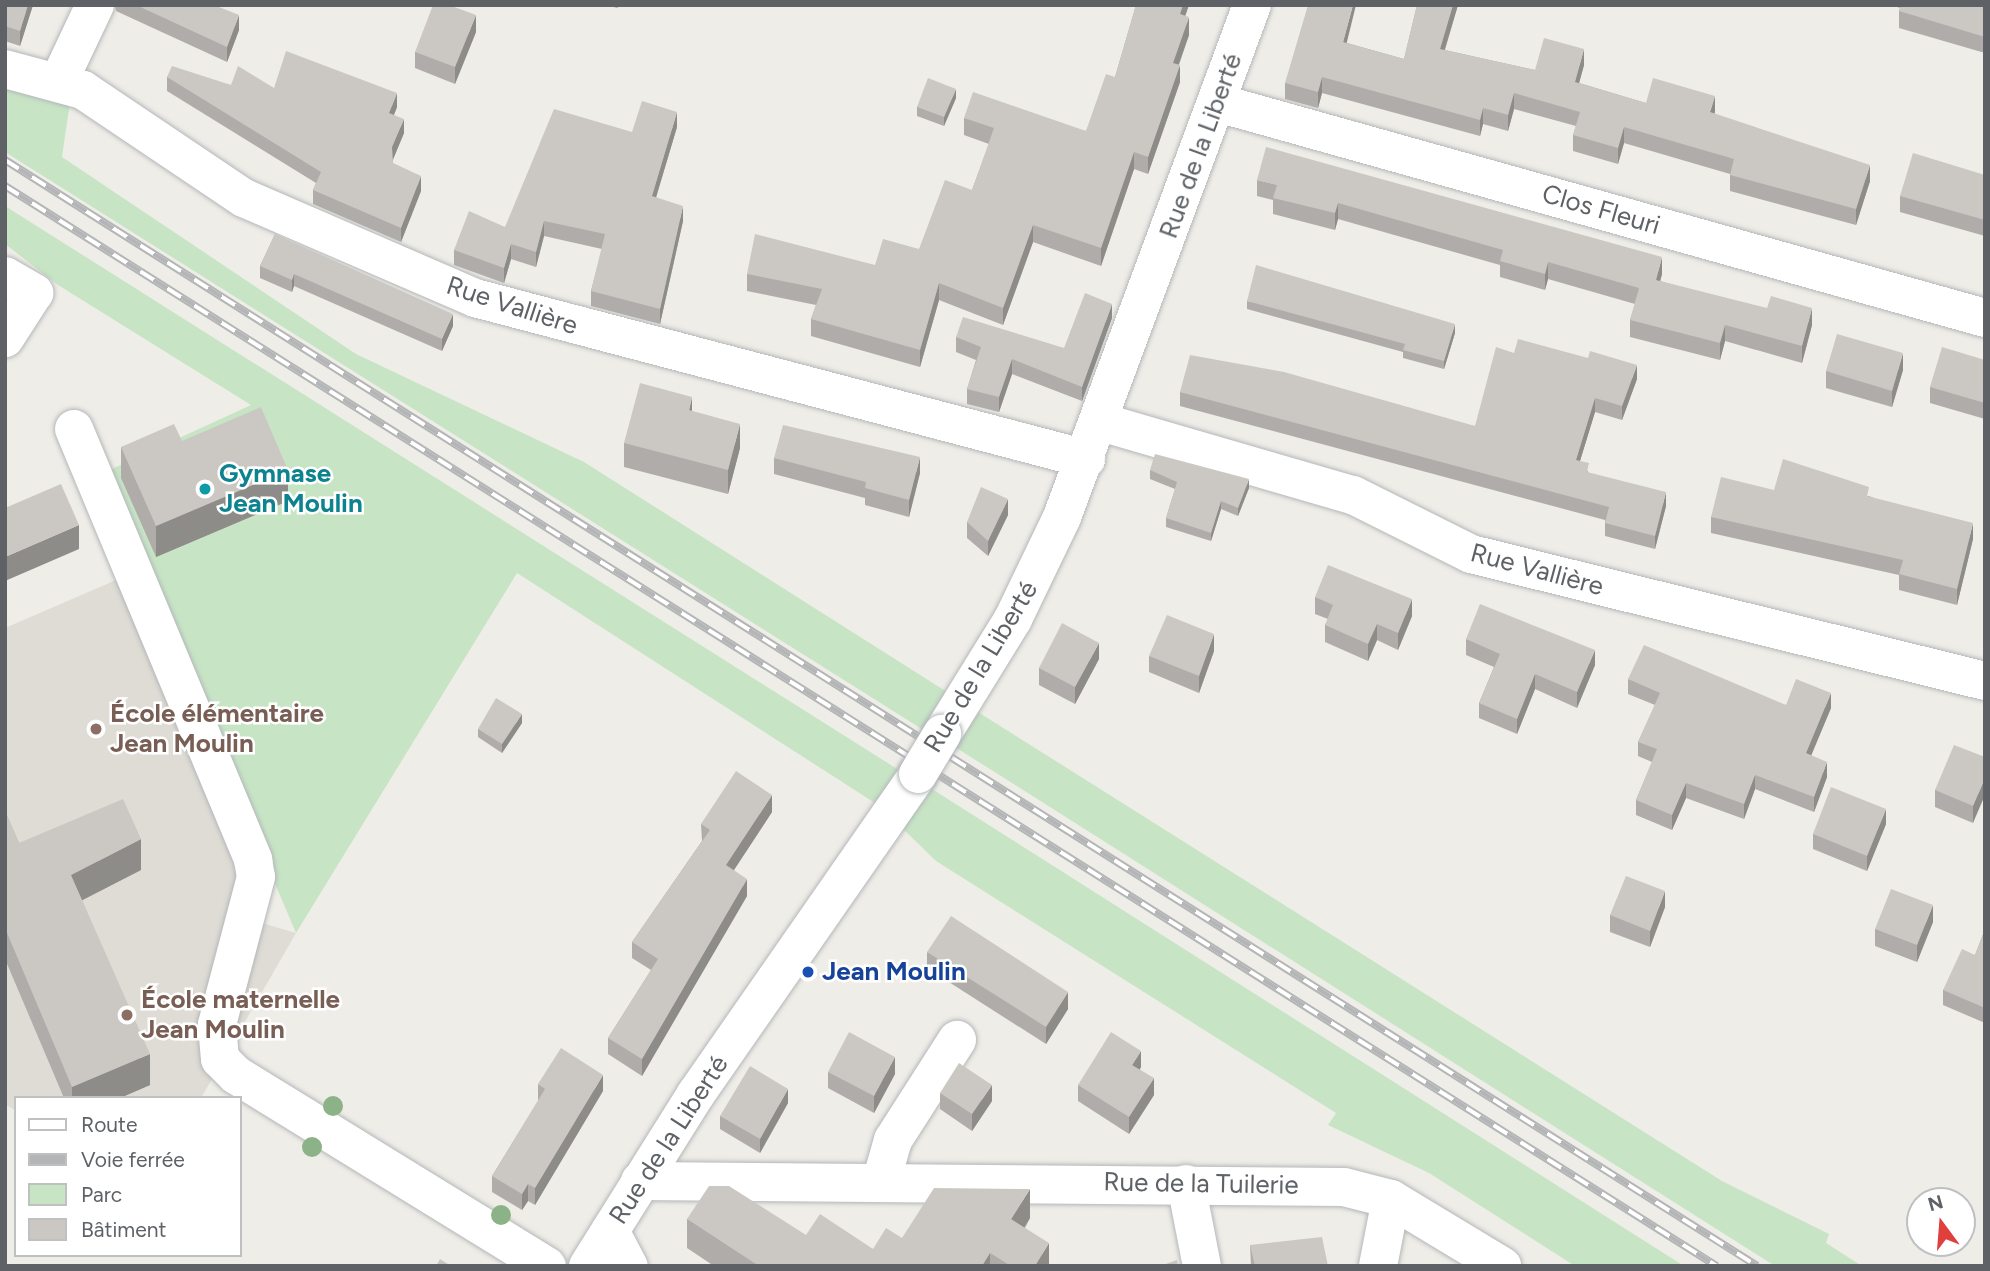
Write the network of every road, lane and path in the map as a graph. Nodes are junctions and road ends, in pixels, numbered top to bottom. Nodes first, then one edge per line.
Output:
1 (95, 5) edge
2 (1252, 5) edge
3 (5, 68) edge
4 (59, 81) junction
5 (1218, 103) junction
6 (5, 276) edge
7 (1985, 318) edge
8 (5, 338) edge
9 (1101, 422) junction
10 (74, 429) dead end
11 (1086, 459) junction
12 (1985, 681) edge
13 (957, 1040) dead end
14 (640, 1181) junction
15 (881, 1182) junction
16 (1186, 1184) junction
17 (1391, 1199) junction
18 (610, 1231) junction
19 (547, 1266) edge
20 (588, 1266) edge
21 (629, 1266) edge
22 (1202, 1266) edge
23 (1378, 1266) edge
24 (1502, 1266) edge

1 - 4 street
2 - 5 street, Rue de la Liberté
3 - 4 street, Rue Vallière
4 - 11 street, Rue Vallière
5 - 7 street, Clos Fleuri
5 - 9 street, Rue de la Liberté
6 - 8 street
9 - 11 street, Rue de la Liberté
9 - 12 street, Rue Vallière
10 - 19 street
11 - 14 street, Rue de la Liberté, bridge
13 - 15 street
14 - 15 street, Rue de la Tuilerie
14 - 18 street, Rue de la Liberté
15 - 16 street, Rue de la Tuilerie
16 - 17 street, Rue de la Tuilerie
16 - 22 street
17 - 23 street
17 - 24 street, Rue de la Tuilerie
18 - 20 street, Rue de la Liberté
18 - 21 street

